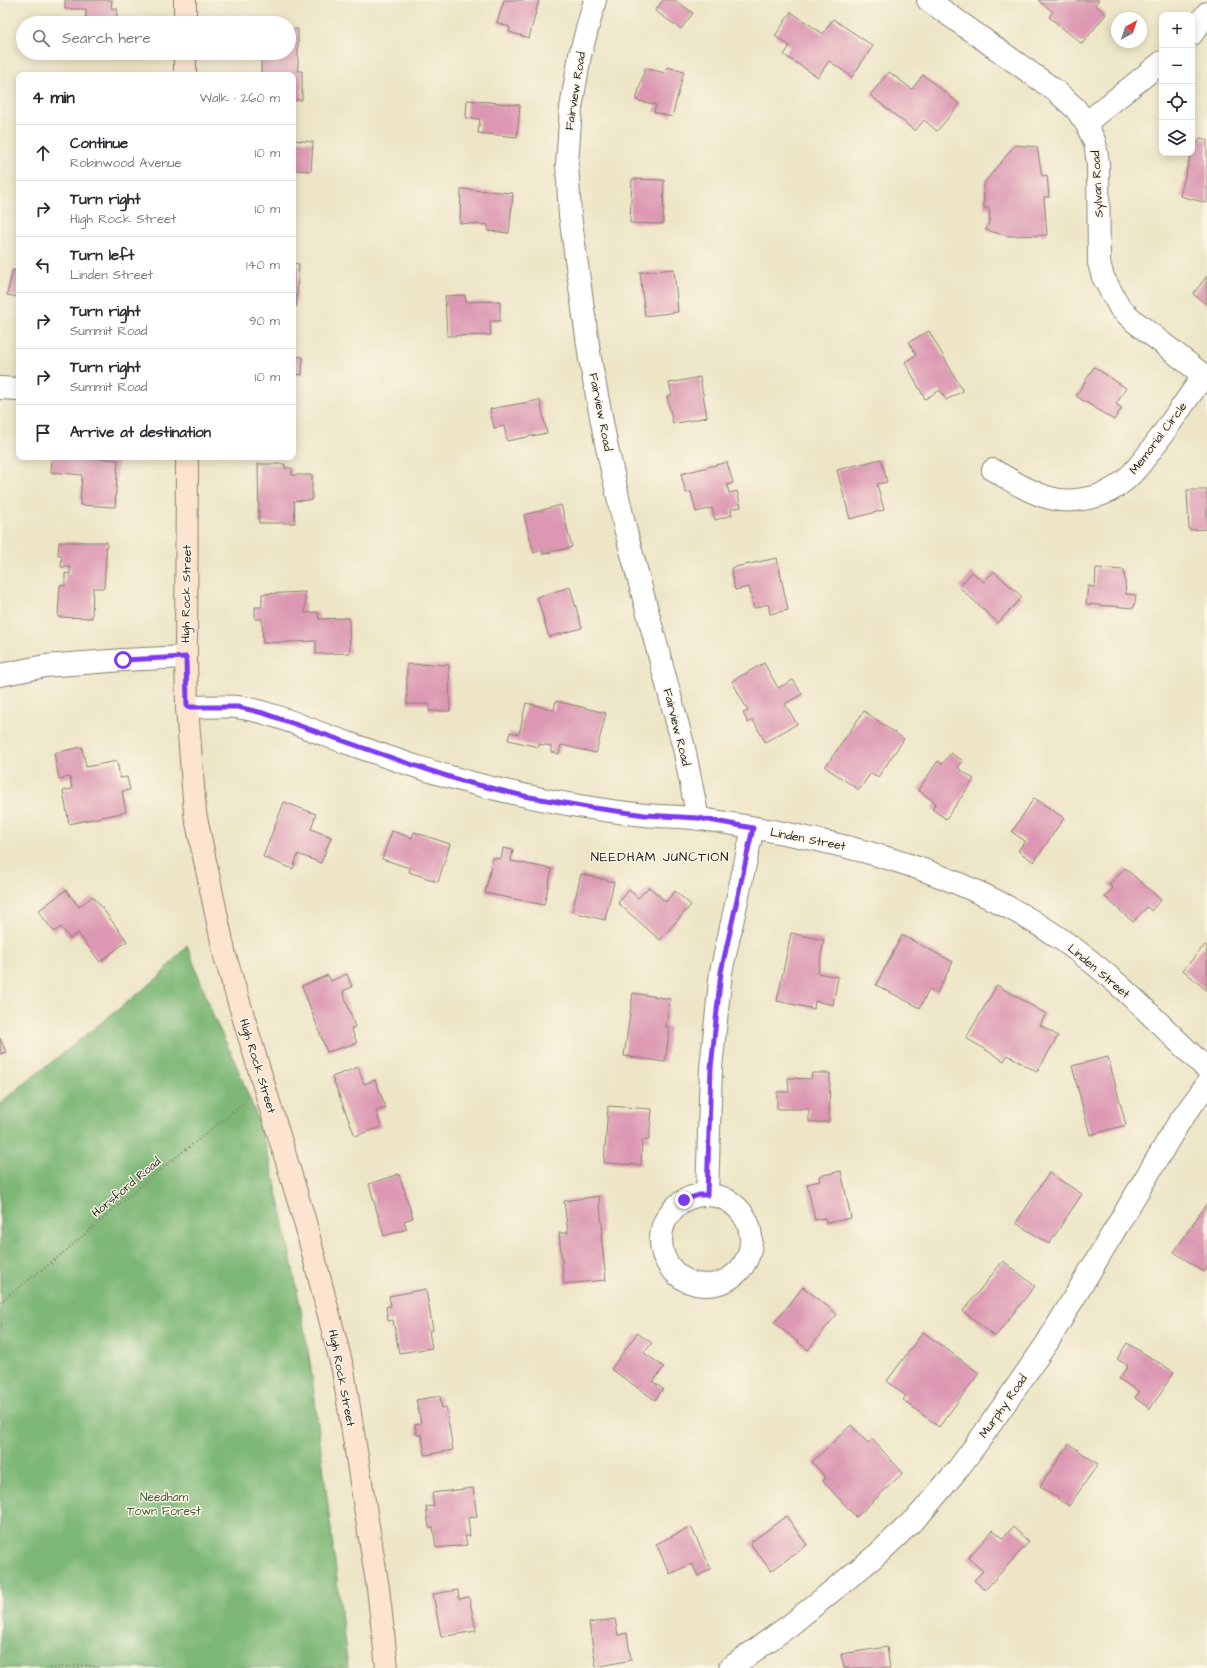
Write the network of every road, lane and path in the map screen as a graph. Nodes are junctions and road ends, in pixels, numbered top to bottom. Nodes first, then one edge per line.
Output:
1 (185, 0) edge
2 (595, 0) edge
3 (938, 3) edge
4 (1207, 13) edge
5 (185, 16) edge
6 (1195, 30) edge
7 (185, 60) edge
8 (1159, 64) edge
9 (185, 72) edge
10 (1086, 122) junction
11 (1206, 376) edge
12 (0, 388) edge
13 (16, 389) edge
14 (187, 460) edge
15 (993, 470) dead end
16 (186, 657) junction
17 (0, 675) edge
18 (187, 707) junction
19 (698, 818) junction
20 (753, 828) junction
21 (1207, 1069) edge
22 (1207, 1084) edge
23 (264, 1088) junction
24 (707, 1195) junction
25 (0, 1302) edge
26 (742, 1665) edge
27 (50, 1668) edge
28 (101, 1668) edge
29 (387, 1668) edge

1 - 5 street
2 - 19 street, Fairview Road
3 - 10 street, Sylvan Road
4 - 6 street
7 - 9 street
8 - 10 street
10 - 11 street, Sylvan Road
11 - 15 street, Memorial Circle
12 - 13 street
14 - 16 street, High Rock Street
16 - 17 street
16 - 18 street, High Rock Street
18 - 19 street, Linden Street
18 - 23 street, High Rock Street
19 - 20 street, Linden Street
20 - 21 street, Linden Street
20 - 24 street
22 - 26 street, Murphy Road
23 - 25 path, Horsford Road
23 - 29 street, High Rock Street
24 - 24 street
27 - 28 path

